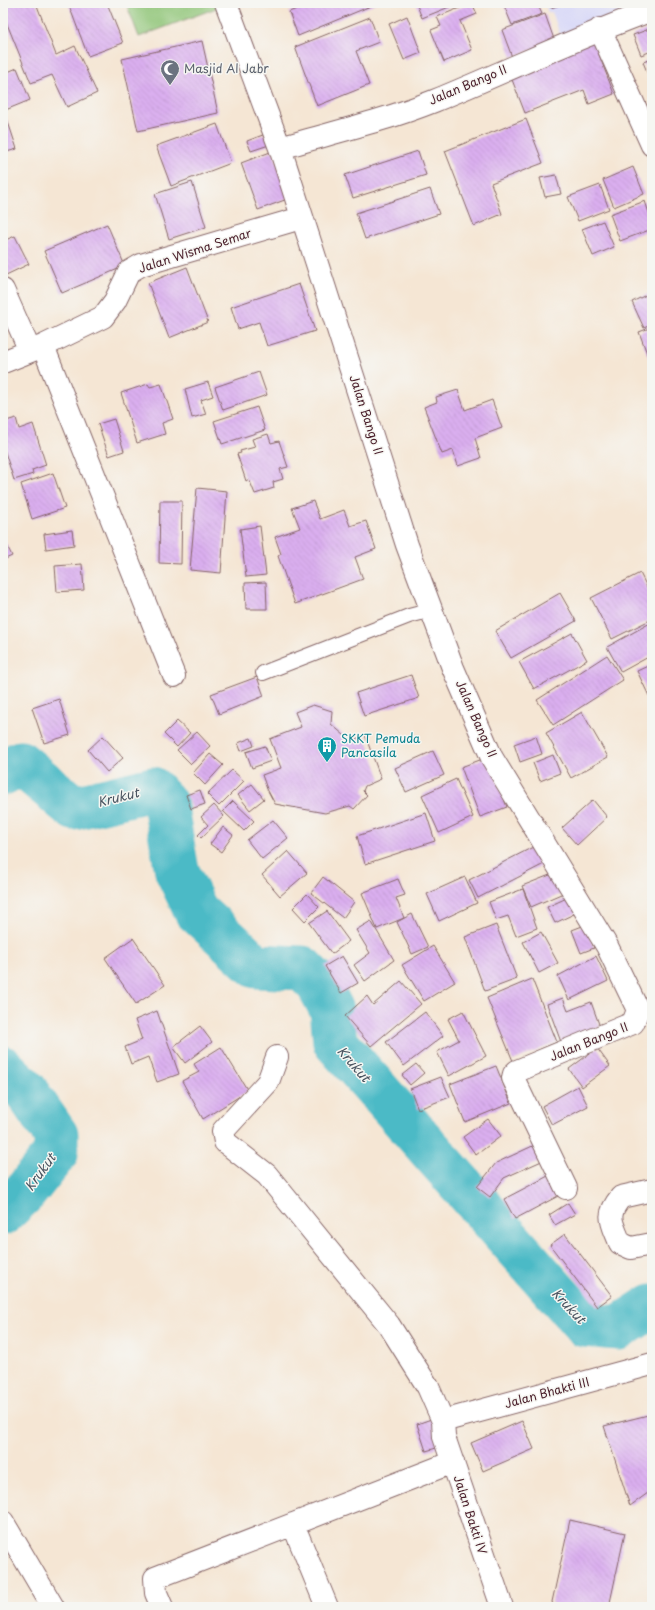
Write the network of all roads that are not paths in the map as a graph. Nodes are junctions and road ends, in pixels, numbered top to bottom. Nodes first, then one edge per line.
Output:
1 (226, 3) edge
2 (652, 10) edge
3 (600, 29) junction
4 (652, 145) edge
5 (280, 148) junction
6 (301, 218) junction
7 (3, 290) edge
8 (36, 348) junction
9 (3, 362) edge
10 (432, 610) junction
11 (263, 673) dead end
12 (174, 676) dead end
13 (277, 1057) dead end
14 (566, 1188) dead end
15 (652, 1190) edge
16 (652, 1244) edge
17 (652, 1364) edge
18 (443, 1421) junction
19 (453, 1462) junction
20 (3, 1522) edge
21 (293, 1524) junction
22 (53, 1607) edge
23 (162, 1607) edge
24 (328, 1607) edge
25 (502, 1607) edge

1 - 5 street, Jalan Bango II
2 - 3 street, Jalan Bango II
3 - 4 street
3 - 5 street, Jalan Bango II
5 - 6 street, Jalan Bango II
6 - 8 street, Jalan Wisma Semar
6 - 10 street, Jalan Bango II
7 - 8 street
8 - 9 street, Jalan Wisma Semar
8 - 12 street
10 - 11 lane
10 - 14 street, Jalan Bango II
13 - 18 street, Jalan Bakti IV
15 - 16 street
17 - 18 street, Jalan Bhakti III
18 - 19 street, Jalan Bakti IV
19 - 21 street
19 - 25 street, Jalan Bakti IV
20 - 22 street
21 - 23 street
21 - 24 street

